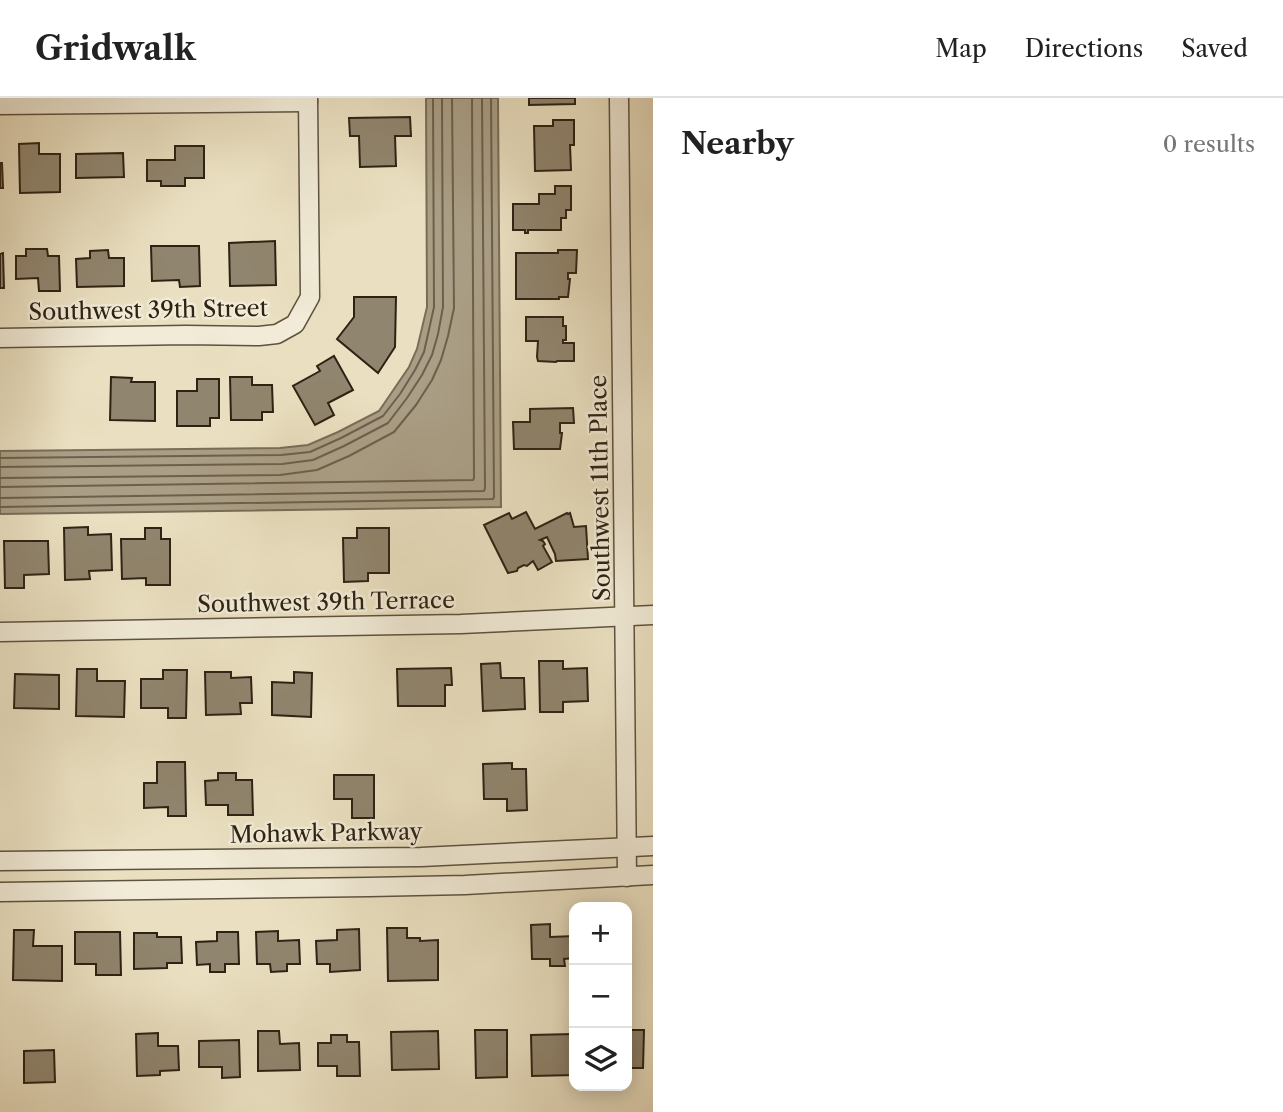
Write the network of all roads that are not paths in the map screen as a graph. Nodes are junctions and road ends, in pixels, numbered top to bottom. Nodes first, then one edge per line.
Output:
1 (620, 98) edge
2 (308, 100) edge
3 (0, 105) edge
4 (0, 338) edge
5 (653, 615) edge
6 (626, 616) junction
7 (0, 632) edge
8 (653, 846) edge
9 (627, 847) junction
10 (0, 861) edge
11 (653, 875) edge
12 (628, 877) junction
13 (0, 891) edge

1 - 6 street, Southwest 11th Place
2 - 3 street
2 - 4 street, Southwest 39th Street
5 - 6 street, Southwest 39th Terrace
6 - 7 street, Southwest 39th Terrace
6 - 9 street, Southwest 11th Place
8 - 9 street, Mohawk Parkway
9 - 10 street, Mohawk Parkway
9 - 12 street, Southwest 11th Place
11 - 12 street
12 - 13 street

